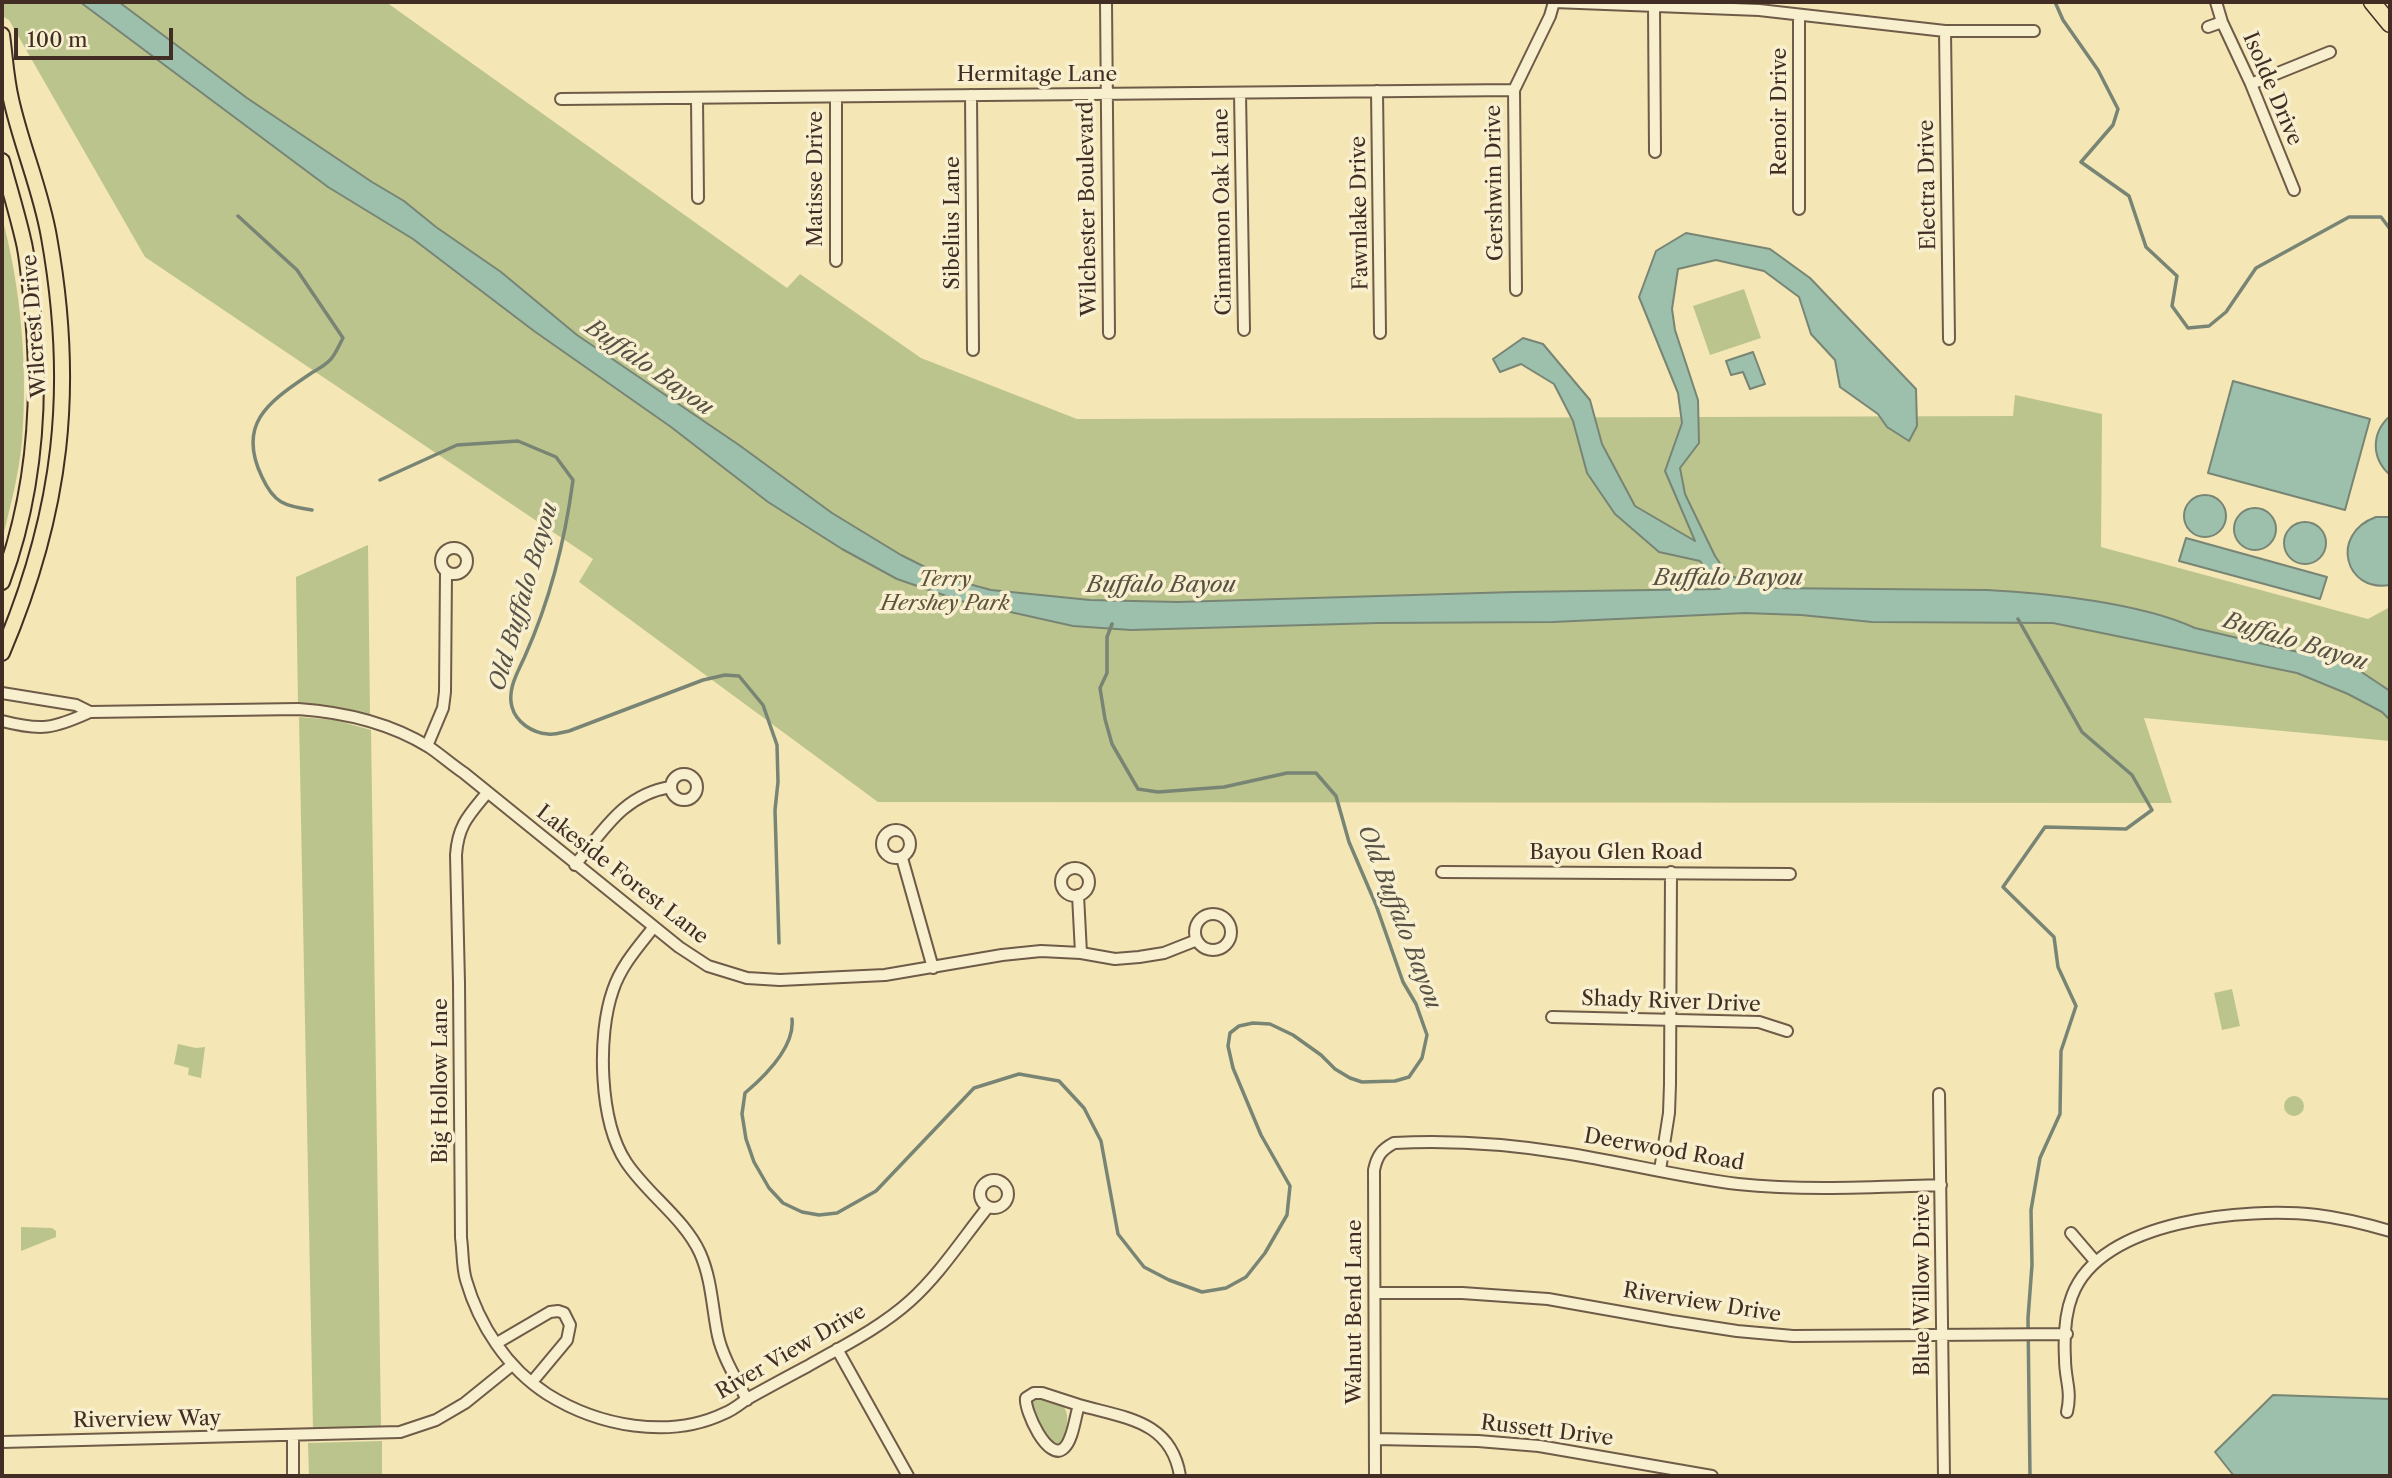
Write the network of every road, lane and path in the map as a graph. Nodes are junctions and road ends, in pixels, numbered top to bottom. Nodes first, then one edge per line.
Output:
1 (1106, 2) edge
2 (1554, 2) edge
3 (2216, 2) edge
4 (2372, 2) edge
5 (1654, 6) junction
6 (1799, 15) junction
7 (2222, 22) junction
8 (2390, 24) edge
9 (2208, 27) dead end
10 (1945, 31) junction
11 (2034, 31) dead end
12 (2, 35) edge
13 (2330, 52) dead end
14 (4, 74) edge
15 (2251, 84) junction
16 (1514, 90) junction
17 (1377, 91) junction
18 (1240, 93) junction
19 (1106, 94) junction
20 (971, 95) junction
21 (836, 97) junction
22 (697, 98) junction
23 (561, 99) dead end
24 (1655, 152) dead end
25 (2, 161) edge
26 (2294, 190) dead end
27 (698, 198) dead end
28 (1800, 209) dead end
29 (836, 261) dead end
30 (1516, 290) dead end
31 (1244, 330) dead end
32 (1109, 333) dead end
33 (1380, 334) dead end
34 (1949, 339) dead end
35 (974, 350) dead end
36 (446, 572) dead end
37 (2, 582) edge
38 (2, 653) edge
39 (2, 694) edge
40 (90, 712) junction
41 (2, 721) edge
42 (427, 746) junction
43 (671, 786) dead end
44 (487, 793) junction
45 (902, 858) dead end
46 (575, 865) junction
47 (1442, 872) dead end
48 (1671, 872) junction
49 (1790, 874) dead end
50 (1078, 895) dead end
51 (653, 928) junction
52 (1197, 940) dead end
53 (1081, 953) junction
54 (933, 968) junction
55 (1552, 1017) dead end
56 (1671, 1020) junction
57 (1787, 1031) dead end
58 (1939, 1094) dead end
59 (1383, 1149) joint
60 (1660, 1170) junction
61 (1941, 1185) junction
62 (988, 1207) dead end
63 (2390, 1231) edge
64 (2071, 1233) dead end
65 (2095, 1261) junction
66 (1375, 1293) junction
67 (1942, 1334) junction
68 (2067, 1334) junction
69 (497, 1343) junction
70 (837, 1349) junction
71 (512, 1365) junction
72 (532, 1382) junction
73 (747, 1400) junction
74 (1079, 1405) junction
75 (2067, 1412) dead end
76 (293, 1437) junction
77 (1375, 1439) junction
78 (2, 1442) edge
79 (293, 1476) edge
80 (908, 1476) edge
81 (1180, 1476) edge
82 (1375, 1476) edge
83 (1712, 1476) edge
84 (1944, 1476) edge

1 - 19 street, Wilchester Boulevard
2 - 5 street
2 - 16 street, Gershwin Drive
3 - 7 street, Isolde Drive
4 - 8 highway
5 - 6 street
5 - 24 street
6 - 10 street
6 - 28 street, Renoir Drive
7 - 9 street
7 - 15 street, Isolde Drive
10 - 11 street
10 - 34 street, Electra Drive
12 - 14 main road, Wilcrest Drive
13 - 15 street
14 - 38 main road, Wilcrest Drive
15 - 26 street, Isolde Drive
16 - 17 street, Hermitage Lane
16 - 30 street, Gershwin Drive
17 - 18 street, Hermitage Lane
17 - 33 street, Fawnlake Drive
18 - 19 street, Hermitage Lane
18 - 31 street, Cinnamon Oak Lane
19 - 20 street, Hermitage Lane
19 - 32 street, Wilchester Boulevard
20 - 21 street, Hermitage Lane
20 - 35 street, Sibelius Lane
21 - 22 street, Hermitage Lane
21 - 29 street, Matisse Drive
22 - 23 street, Hermitage Lane
22 - 27 street
25 - 37 main road, Wilcrest Drive
36 - 42 street
39 - 40 street, Lakeside Forest Lane
40 - 41 street, Lakeside Forest Lane
40 - 42 street, Lakeside Forest Lane
42 - 44 street, Lakeside Forest Lane
43 - 46 street
44 - 46 street, Lakeside Forest Lane
44 - 69 street, Big Hollow Lane
45 - 54 street
46 - 51 street, Lakeside Forest Lane
47 - 48 street, Bayou Glen Road
48 - 49 street, Bayou Glen Road
48 - 56 street
50 - 53 street
51 - 54 street, Lakeside Forest Lane
51 - 73 street
52 - 53 street, Lakeside Forest Lane
53 - 54 street, Lakeside Forest Lane
55 - 56 street, Shady River Drive
56 - 57 street, Shady River Drive
56 - 60 street
58 - 61 street, Blue Willow Drive
59 - 60 street, Deerwood Road
59 - 66 street, Walnut Bend Lane
60 - 61 street, Deerwood Road
61 - 67 street, Blue Willow Drive
62 - 70 street, River View Drive
63 - 65 street
64 - 65 street
65 - 68 street
66 - 67 street, Riverview Drive
66 - 77 street, Walnut Bend Lane
67 - 68 street, Riverview Drive
67 - 84 street, Blue Willow Drive
68 - 75 street
69 - 71 street, Big Hollow Lane
69 - 72 street
70 - 73 street, River View Drive
70 - 80 street
71 - 72 street, River View Drive
71 - 76 street
72 - 73 street, River View Drive
74 - 74 street
74 - 81 street
76 - 78 street, Riverview Way
76 - 79 street
77 - 82 street, Walnut Bend Lane
77 - 83 street, Russett Drive

